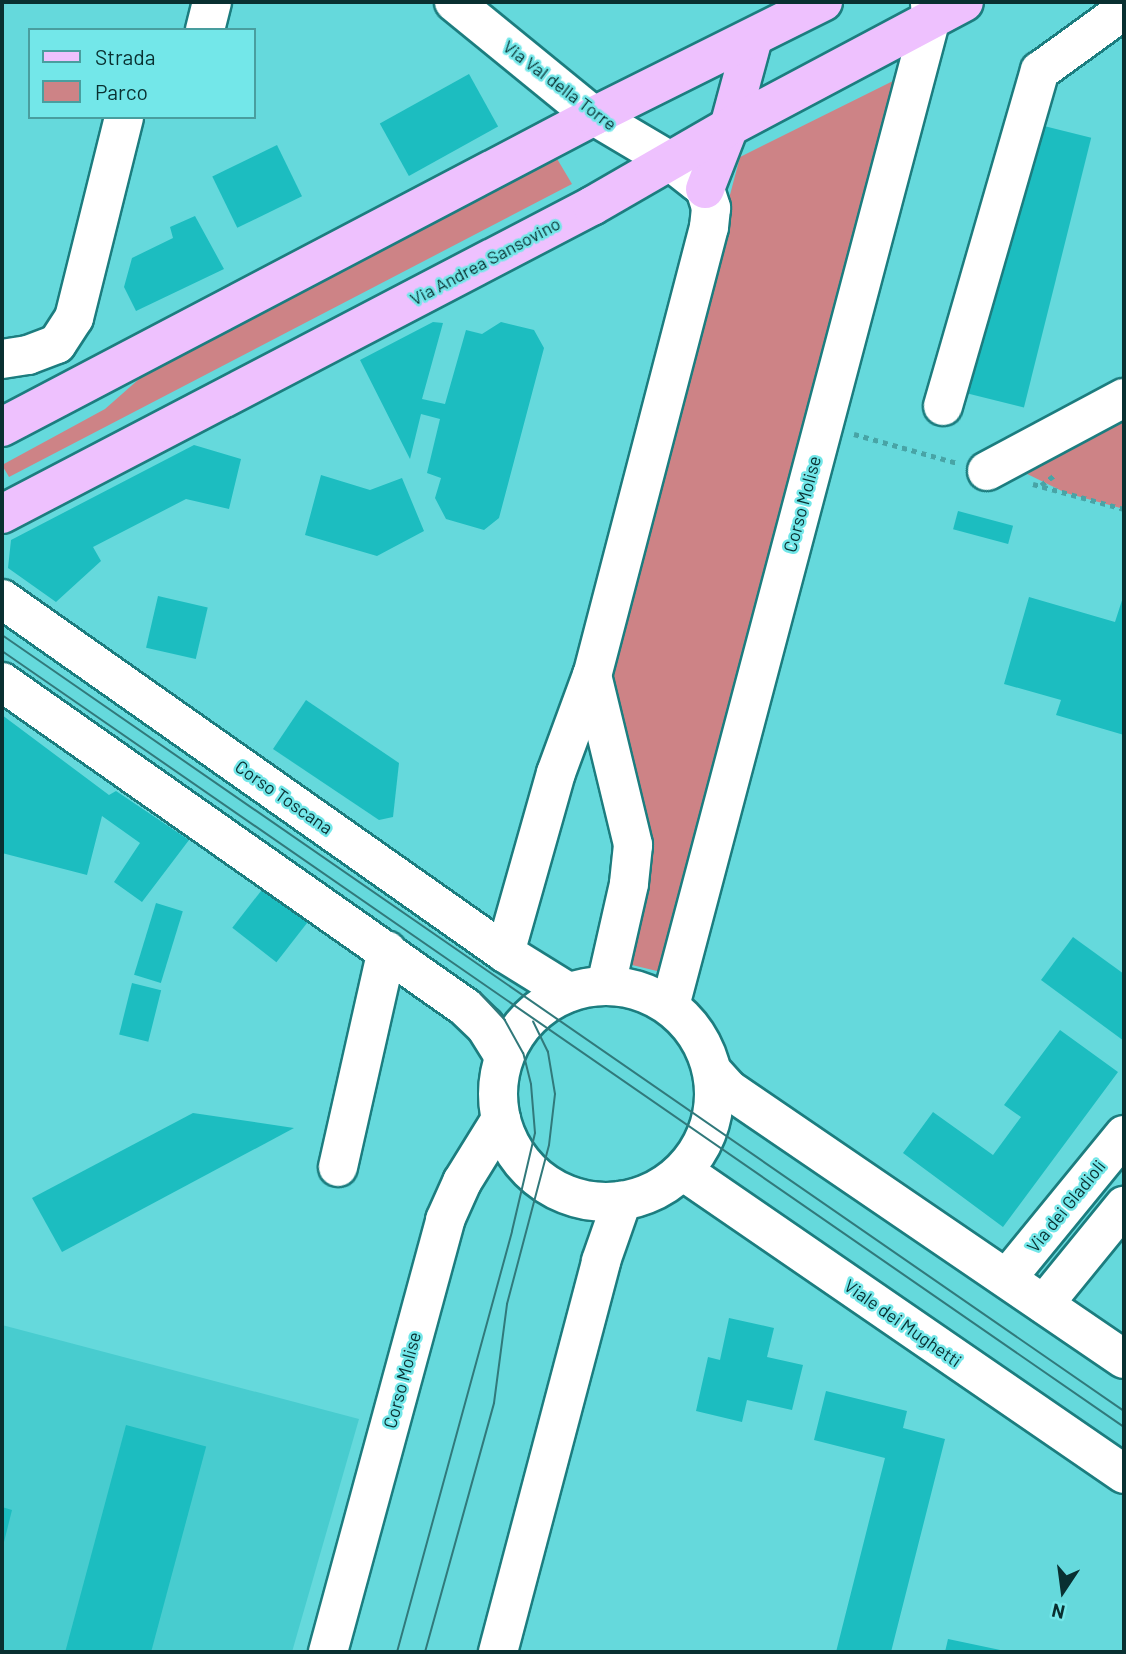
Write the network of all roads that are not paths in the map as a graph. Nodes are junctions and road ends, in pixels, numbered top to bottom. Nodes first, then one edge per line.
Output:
1 (212, 2) edge
2 (454, 2) edge
3 (823, 2) edge
4 (942, 7) edge
5 (1124, 10) edge
6 (206, 28) edge
7 (753, 38) junction
8 (594, 116) junction
9 (124, 119) edge
10 (729, 127) junction
11 (670, 161) junction
12 (705, 189) junction
13 (2, 359) edge
14 (1124, 398) edge
15 (943, 406) dead end
16 (2, 427) edge
17 (987, 471) dead end
18 (2, 514) edge
19 (2, 599) edge
20 (592, 675) junction
21 (2, 682) edge
22 (387, 950) junction
23 (505, 953) junction
24 (606, 985) junction
25 (568, 992) junction
26 (670, 1006) junction
27 (504, 1056) junction
28 (712, 1071) junction
29 (501, 1119) junction
30 (1124, 1135) edge
31 (338, 1167) dead end
32 (682, 1171) junction
33 (622, 1201) junction
34 (1124, 1206) edge
35 (1007, 1278) junction
36 (1044, 1304) junction
37 (1124, 1359) edge
38 (1124, 1475) edge
39 (328, 1652) edge
40 (498, 1652) edge

1 - 6 street
2 - 8 street, Via Val della Torre
3 - 7 main road
4 - 10 main road, Via Andrea Sansovino
4 - 26 street, Corso Molise
5 - 15 street
7 - 8 main road
7 - 10 main road
8 - 11 street, Via Val della Torre
8 - 16 main road
9 - 13 street
10 - 11 main road, Via Andrea Sansovino
10 - 12 main road
11 - 12 street
11 - 18 main road, Via Andrea Sansovino
12 - 20 street
14 - 17 street
19 - 23 street, Corso Toscana
20 - 23 street
20 - 24 street
21 - 22 street
22 - 27 street
22 - 31 street
23 - 25 street, Corso Toscana
24 - 25 street
24 - 26 street
25 - 27 street
26 - 28 street
27 - 29 street
28 - 32 street
28 - 35 street
29 - 33 street
29 - 39 street, Corso Molise
30 - 35 street, Via dei Gladioli
32 - 33 street
32 - 38 street, Viale dei Mughetti
33 - 40 street
34 - 36 street
35 - 36 street
36 - 37 street

